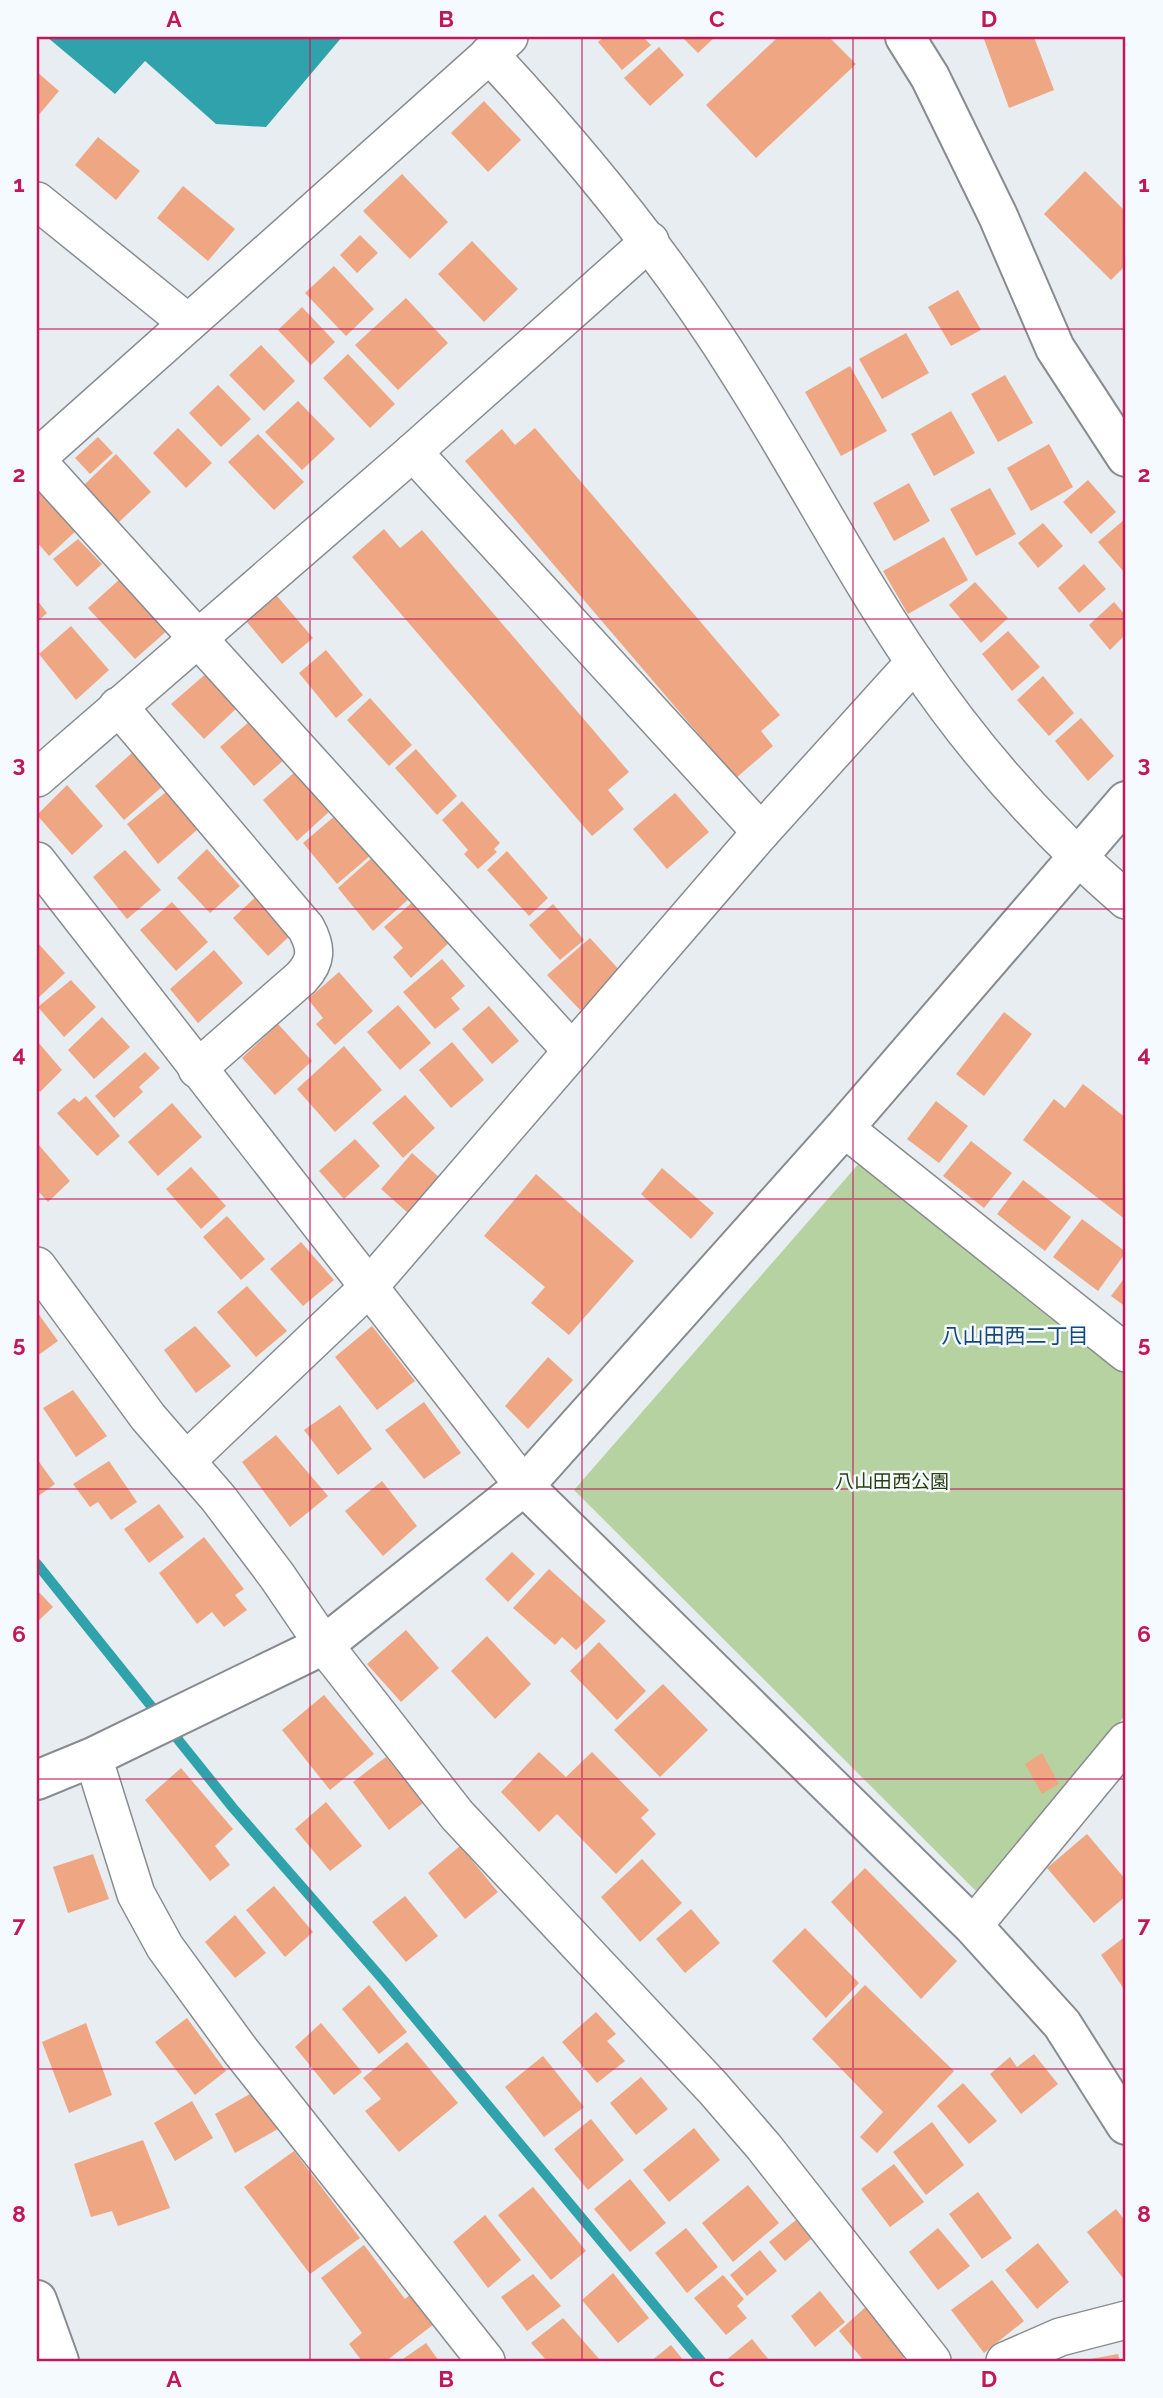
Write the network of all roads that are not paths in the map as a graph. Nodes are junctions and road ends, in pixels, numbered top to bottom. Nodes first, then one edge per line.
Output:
1 (905, 37) edge
2 (499, 46) edge
3 (37, 201) edge
4 (650, 241) junction
5 (188, 323) junction
6 (413, 452) junction
7 (1126, 457) edge
8 (37, 459) edge
9 (197, 638) junction
10 (915, 662) junction
11 (118, 706) junction
12 (37, 778) edge
13 (1126, 801) edge
14 (761, 832) junction
15 (1078, 859) junction
16 (37, 861) edge
17 (1126, 901) edge
18 (572, 1051) junction
19 (197, 1069) junction
20 (844, 1128) junction
21 (37, 1266) edge
22 (368, 1289) junction
23 (1126, 1353) edge
24 (186, 1461) junction
25 (524, 1486) junction
26 (324, 1646) junction
27 (1126, 1741) edge
28 (93, 1757) junction
29 (37, 1780) edge
30 (973, 1926) junction
31 (1126, 2124) edge
32 (37, 2300) edge
33 (1126, 2320) edge
34 (59, 2361) edge
35 (486, 2361) edge
36 (932, 2361) edge
37 (1005, 2361) edge

1 - 7 street
2 - 4 street
2 - 5 street
3 - 5 street
4 - 6 street
4 - 10 street
5 - 8 street
6 - 9 street
6 - 14 street
8 - 9 street
9 - 11 street
9 - 18 street
10 - 14 street
10 - 15 street
11 - 12 street
11 - 19 street
13 - 15 street
14 - 18 street
15 - 17 street
15 - 20 street
16 - 19 street
18 - 22 street
19 - 22 street
20 - 23 street
20 - 25 street
21 - 24 street
22 - 24 street
22 - 25 street
24 - 26 street
25 - 26 street
25 - 30 street
26 - 28 street
26 - 36 street
27 - 30 street
28 - 29 street
28 - 35 street
30 - 31 street
32 - 34 street
33 - 37 street

